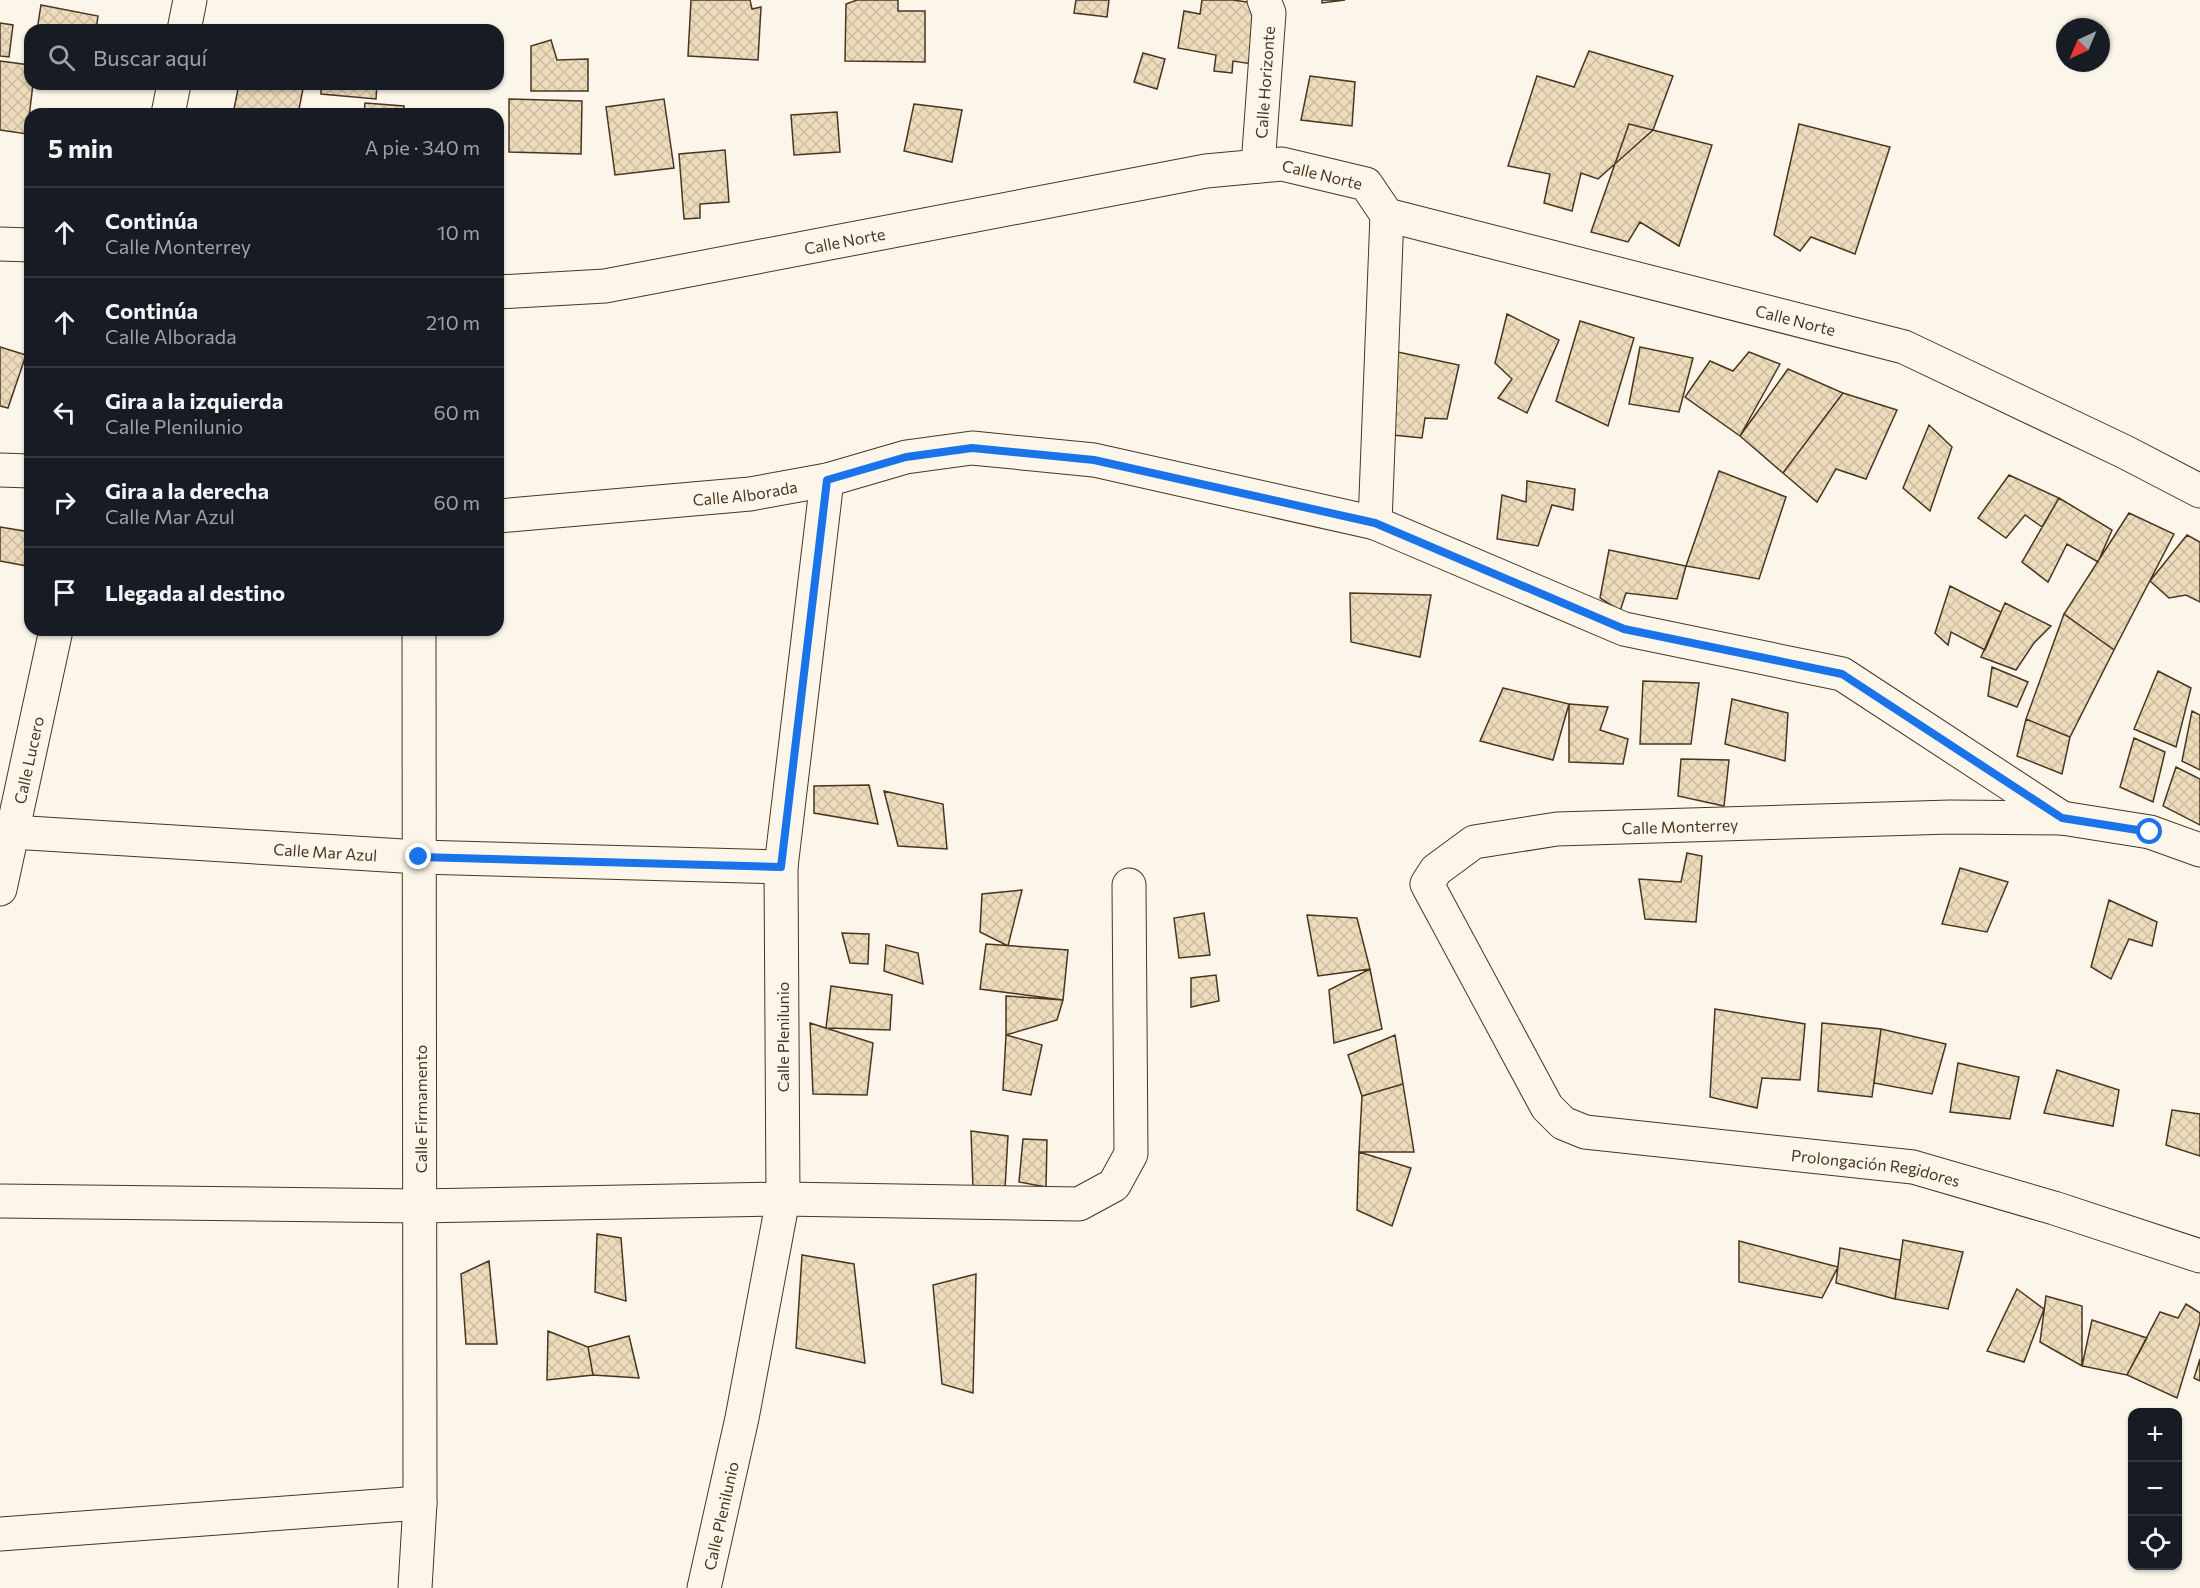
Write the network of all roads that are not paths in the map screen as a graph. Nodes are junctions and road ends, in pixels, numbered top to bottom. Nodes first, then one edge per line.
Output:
1 (190, 0) edge
2 (1264, 0) edge
3 (185, 24) edge
4 (173, 90) edge
5 (169, 108) edge
6 (1258, 166) junction
7 (1387, 215) junction
8 (0, 244) edge
9 (24, 245) edge
10 (504, 292) edge
11 (0, 470) edge
12 (24, 471) edge
13 (827, 480) junction
14 (2200, 491) edge
15 (504, 515) edge
16 (1375, 523) junction
17 (55, 636) edge
18 (419, 636) edge
19 (2062, 818) junction
20 (12, 832) junction
21 (2200, 850) edge
22 (419, 857) junction
23 (781, 867) junction
24 (1129, 885) dead end
25 (0, 889) edge
26 (1547, 1107) joint
27 (783, 1199) junction
28 (0, 1201) edge
29 (420, 1206) junction
30 (2200, 1256) edge
31 (420, 1503) junction
32 (0, 1534) edge
33 (415, 1588) edge
34 (704, 1588) edge

1 - 3 street
2 - 6 street, Calle Horizonte
4 - 5 street
6 - 7 street, Calle Norte
6 - 10 street, Calle Norte
7 - 14 street, Calle Norte
7 - 16 street
8 - 9 street
11 - 12 street
13 - 15 street, Calle Alborada
13 - 16 street, Calle Alborada
13 - 23 street, Calle Plenilunio
16 - 19 street, Calle Alborada
17 - 20 street, Calle Lucero
18 - 22 street, Calle Firmamento
19 - 21 street, Calle Monterrey
19 - 26 street, Calle Monterrey
20 - 22 street, Calle Mar Azul
20 - 25 street, Calle Lucero
22 - 23 street, Calle Mar Azul
22 - 29 street, Calle Firmamento
23 - 27 street, Calle Plenilunio
24 - 27 street
26 - 30 street, Prolongación Regidores
27 - 29 street
27 - 34 street, Calle Plenilunio
28 - 29 street
29 - 31 street, Calle Firmamento
31 - 32 street
31 - 33 street, Calle Firmamento

